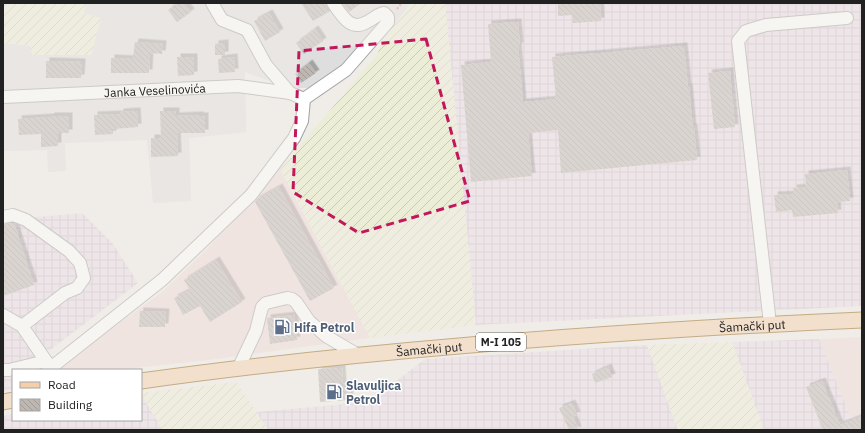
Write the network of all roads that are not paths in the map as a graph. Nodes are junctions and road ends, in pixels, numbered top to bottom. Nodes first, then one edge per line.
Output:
1 (212, 3) edge
2 (333, 3) edge
3 (847, 18) dead end
4 (290, 93) junction
5 (3, 97) edge
6 (304, 100) junction
7 (3, 217) edge
8 (3, 314) edge
9 (862, 320) edge
10 (770, 324) junction
11 (22, 326) junction
12 (358, 354) junction
13 (48, 366) edge
14 (19, 369) edge
15 (238, 369) junction
16 (142, 381) edge

1 - 4 street
2 - 6 street
3 - 10 street
4 - 5 street, Janka Veselinovića
4 - 6 street, Janka Veselinovića
6 - 13 street
7 - 11 street
8 - 11 street
9 - 10 main road, Šamački put / M-I 105
10 - 12 main road, Šamački put / M-I 105
11 - 13 street
12 - 15 main road, Šamački put / M-I 105
12 - 15 street
13 - 14 street
15 - 16 main road, Šamački put / M-I 105

